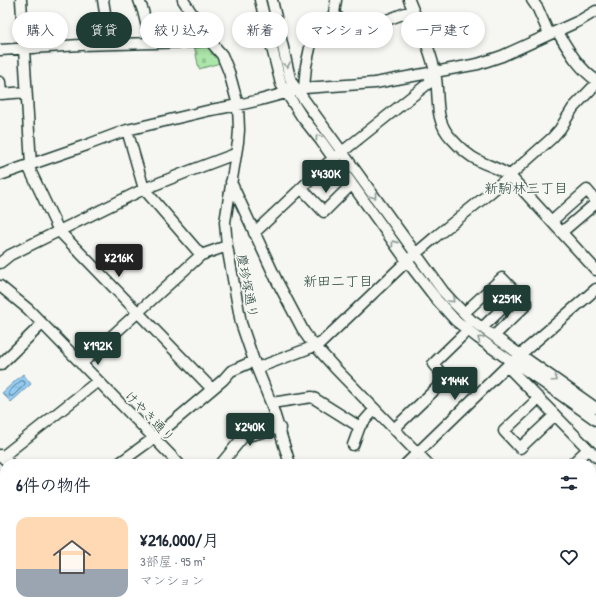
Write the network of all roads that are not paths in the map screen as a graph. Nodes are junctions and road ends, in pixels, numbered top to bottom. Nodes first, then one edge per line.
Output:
1 (21, 0) edge
2 (103, 0) edge
3 (139, 0) edge
4 (183, 0) edge
5 (260, 0) edge
6 (272, 0) edge
7 (336, 0) edge
8 (409, 0) edge
9 (532, 0) edge
10 (413, 10) junction
11 (596, 11) edge
12 (22, 12) edge
13 (105, 12) edge
14 (143, 12) edge
15 (191, 12) edge
16 (334, 12) edge
17 (393, 18) edge
18 (553, 33) junction
19 (24, 48) joint
20 (216, 48) edge
21 (310, 48) edge
22 (0, 50) edge
23 (435, 76) junction
24 (596, 80) edge
25 (0, 82) edge
26 (596, 84) edge
27 (300, 88) junction
28 (26, 92) junction
29 (286, 93) junction
30 (238, 105) junction
31 (127, 130) junction
32 (342, 152) junction
33 (235, 154) junction
34 (333, 158) junction
35 (29, 165) junction
36 (0, 175) edge
37 (510, 176) junction
38 (231, 182) junction
39 (352, 184) junction
40 (301, 188) junction
41 (144, 190) junction
42 (596, 202) edge
43 (552, 221) junction
44 (58, 231) junction
45 (254, 232) junction
46 (562, 232) junction
47 (227, 246) junction
48 (416, 253) junction
49 (201, 255) junction
50 (407, 261) junction
51 (0, 263) edge
52 (596, 270) edge
53 (0, 286) edge
54 (596, 289) edge
55 (517, 294) junction
56 (138, 312) junction
57 (464, 313) junction
58 (42, 324) junction
59 (482, 328) junction
60 (468, 330) junction
61 (494, 336) junction
62 (315, 346) junction
63 (520, 354) junction
64 (511, 363) junction
65 (81, 364) junction
66 (0, 365) edge
67 (256, 365) junction
68 (98, 381) junction
69 (212, 389) junction
70 (539, 398) junction
71 (271, 403) junction
72 (596, 408) edge
73 (375, 410) junction
74 (555, 415) junction
75 (596, 420) edge
76 (360, 426) junction
77 (280, 428) junction
78 (394, 428) junction
79 (154, 438) junction
80 (353, 445) dead end
81 (588, 449) junction
82 (418, 453) junction
83 (596, 458) edge
84 (4, 459) edge
85 (125, 459) edge
86 (174, 459) edge
87 (225, 459) edge
88 (289, 459) edge
89 (411, 459) edge
90 (423, 459) edge
91 (577, 459) edge

1 - 12 street
2 - 13 street
3 - 14 street
4 - 15 street, 慶珍塚通り
5 - 29 street
6 -> 27 street
7 - 16 street
8 - 10 street
9 - 18 street
10 - 17 street
10 - 23 street
11 - 18 street
18 - 23 street
18 - 24 street
19 - 22 street
19 - 28 street
20 - 30 street, 慶珍塚通り
21 - 27 street
23 - 27 street
23 - 32 street
23 - 37 street
25 - 28 street
26 - 37 street
27 - 29 street
27 - 32 street
28 - 35 street
29 - 30 street
34 -> 29 street
30 - 31 street
30 - 33 street, 慶珍塚通り
31 - 35 street
31 - 41 street
32 - 34 street
32 -> 48 street
33 - 38 street, 慶珍塚通り
33 - 41 street
34 - 39 street
34 - 40 street
35 - 36 street
35 - 44 street
37 - 43 street
37 - 48 street
38 - 45 street
38 - 47 street, 慶珍塚通り
39 - 40 street
50 -> 39 street
40 - 45 street
41 - 44 street
41 - 49 street
42 - 43 street
42 - 46 street
43 - 46 street
44 - 51 street
44 - 56 street
45 - 62 street
46 - 52 street
47 - 49 street
47 - 67 street, 慶珍塚通り
48 - 50 street
48 -> 57 street
49 - 56 street
50 - 60 street
50 - 62 street
53 - 58 street, けやき通り
54 - 63 street
55 - 57 street
55 - 59 street
55 - 61 street
56 - 65 street
56 - 69 street
57 - 59 street
58 - 65 street, けやき通り
58 - 66 street
59 - 61 street
64 -> 60 street
60 - 78 street
61 - 63 street
62 - 67 street
62 - 73 street
63 - 64 street
63 -> 72 street
64 - 70 street
64 - 75 street
64 - 82 street
65 - 68 street, けやき通り
67 - 69 street
67 - 71 street, 慶珍塚通り
68 - 79 street, けやき通り
68 - 84 street
69 - 79 street
70 - 74 street
70 - 74 street
71 - 76 street
71 - 77 street, 慶珍塚通り
73 - 76 street
73 - 78 street
74 - 81 street
76 - 80 street
77 - 87 street
77 - 88 street, 慶珍塚通り
78 - 82 street
79 - 85 street
79 - 86 street, けやき通り
81 - 83 street
81 - 91 street
82 - 89 street
82 - 90 street

